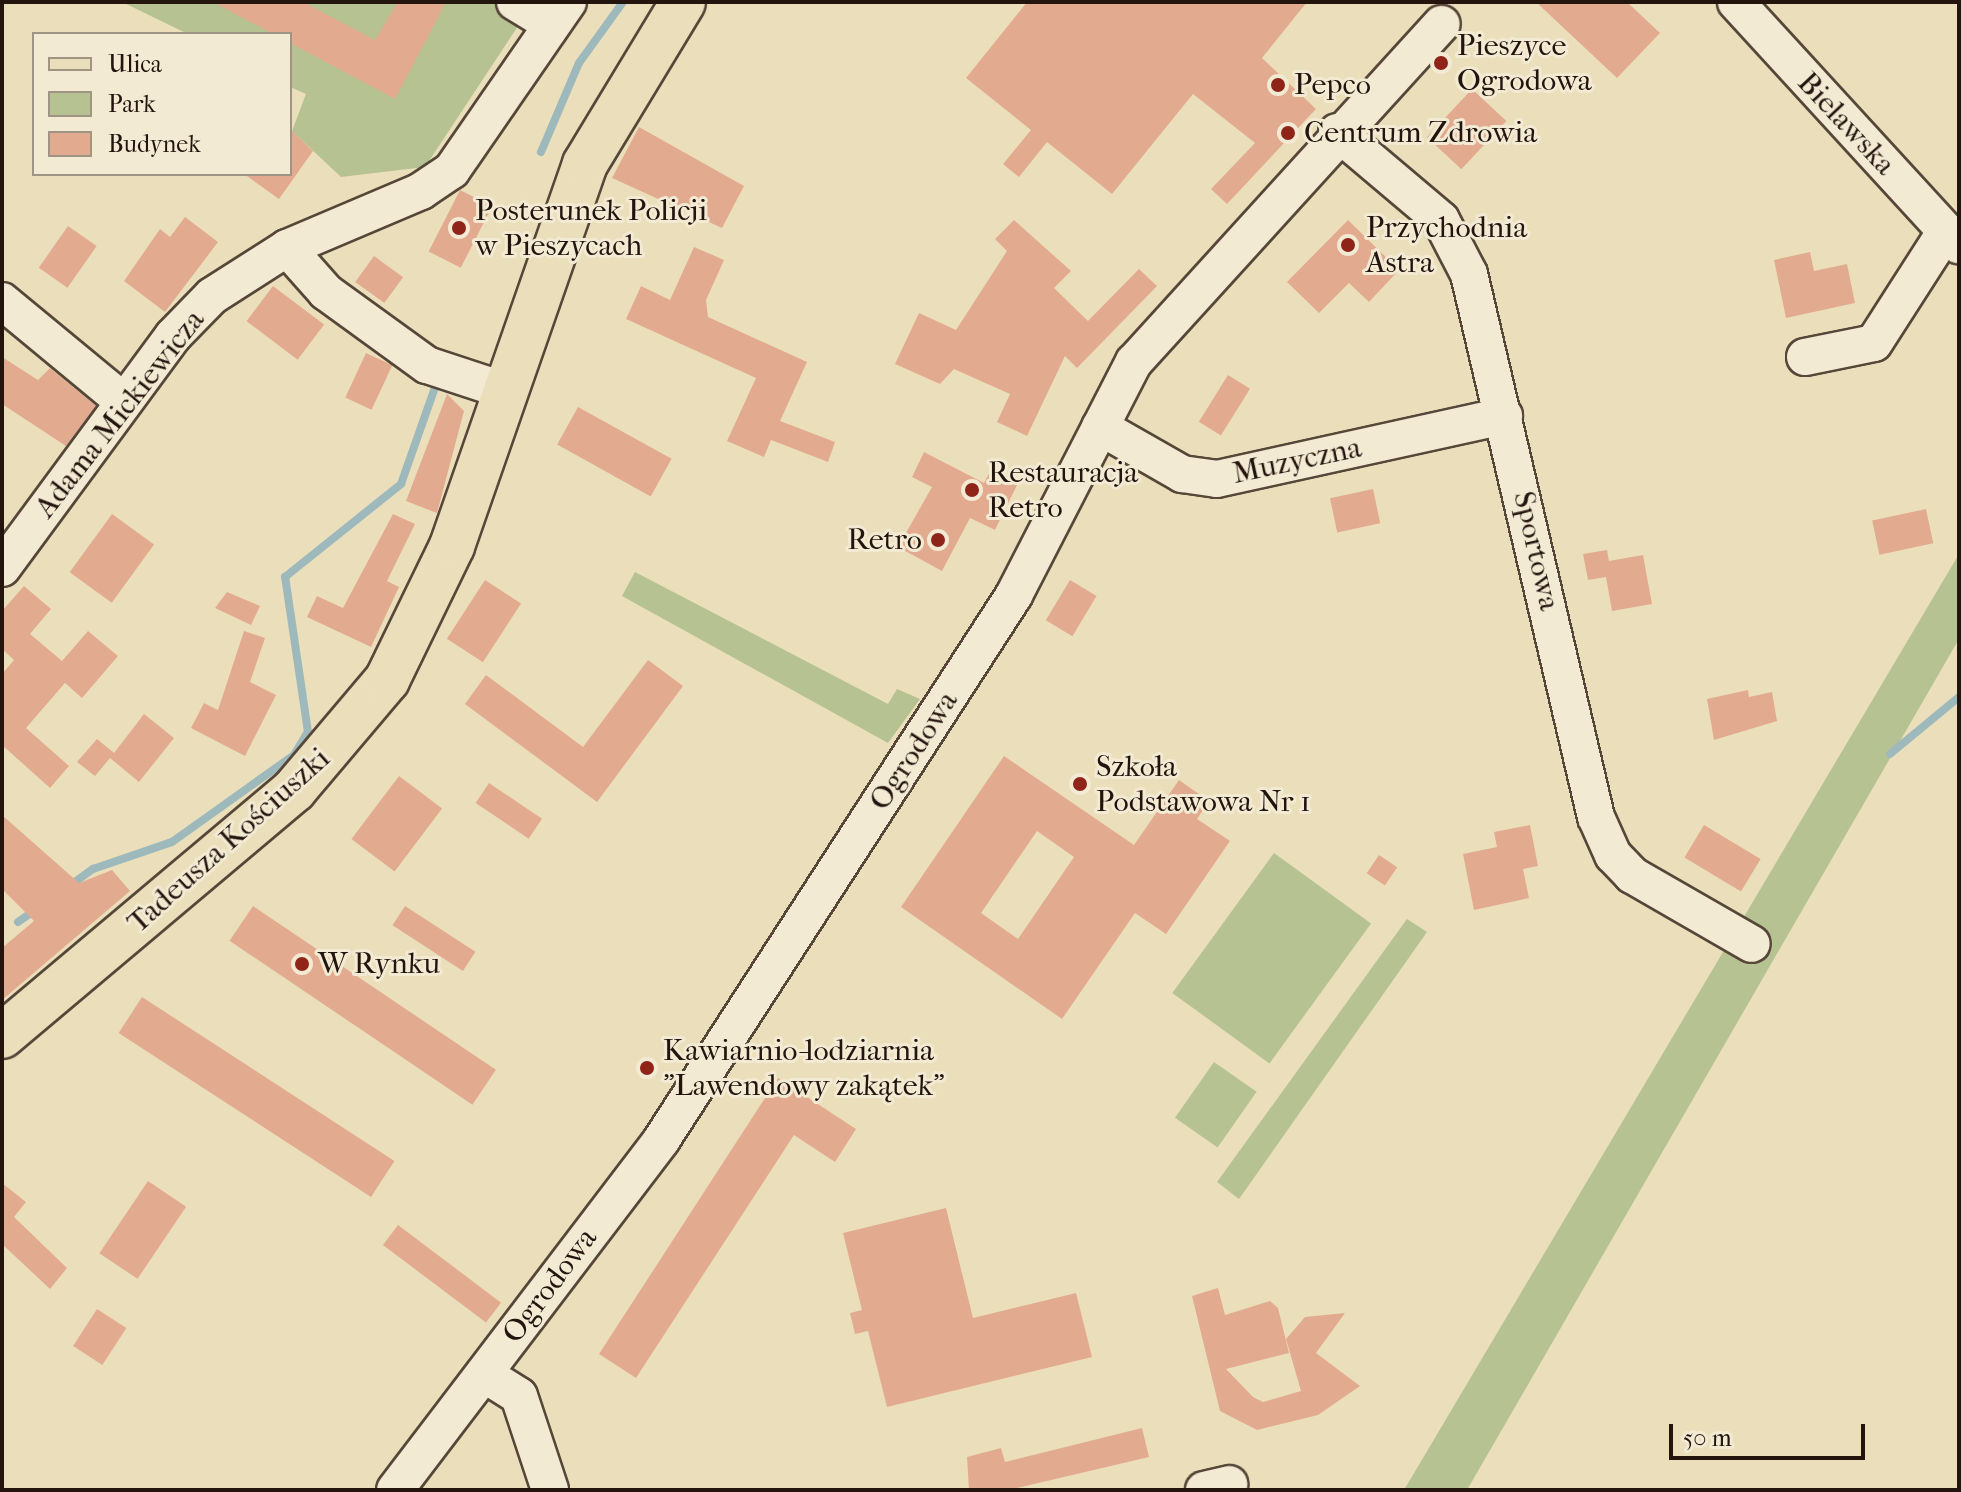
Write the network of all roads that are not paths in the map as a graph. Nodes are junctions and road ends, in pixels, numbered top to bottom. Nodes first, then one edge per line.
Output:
1 (515, 2) edge
2 (683, 2) edge
3 (1736, 2) edge
4 (559, 13) edge
5 (1442, 24) dead end
6 (1337, 132) junction
7 (1952, 238) edge
8 (287, 248) junction
9 (2, 301) edge
10 (1805, 357) dead end
11 (487, 384) junction
12 (124, 402) junction
13 (1504, 416) junction
14 (1100, 427) junction
15 (2, 568) edge
16 (1752, 944) dead end
17 (2, 1036) edge
18 (484, 1374) junction
19 (395, 1490) edge
20 (550, 1490) edge

1 - 4 street
2 - 11 main road, Tadeusza Kościuszki
3 - 7 street, Bielawska
4 - 8 street, Adama Mickiewicza
5 - 6 street, Ogrodowa
6 - 13 street, Sportowa
6 - 14 street, Ogrodowa
7 - 10 street
8 - 11 street
8 - 12 street, Adama Mickiewicza
9 - 12 street
11 - 17 main road, Tadeusza Kościuszki
12 - 15 street, Adama Mickiewicza
13 - 14 street, Muzyczna
13 - 16 street, Sportowa
14 - 18 street, Ogrodowa
18 - 19 street, Ogrodowa
18 - 20 street

